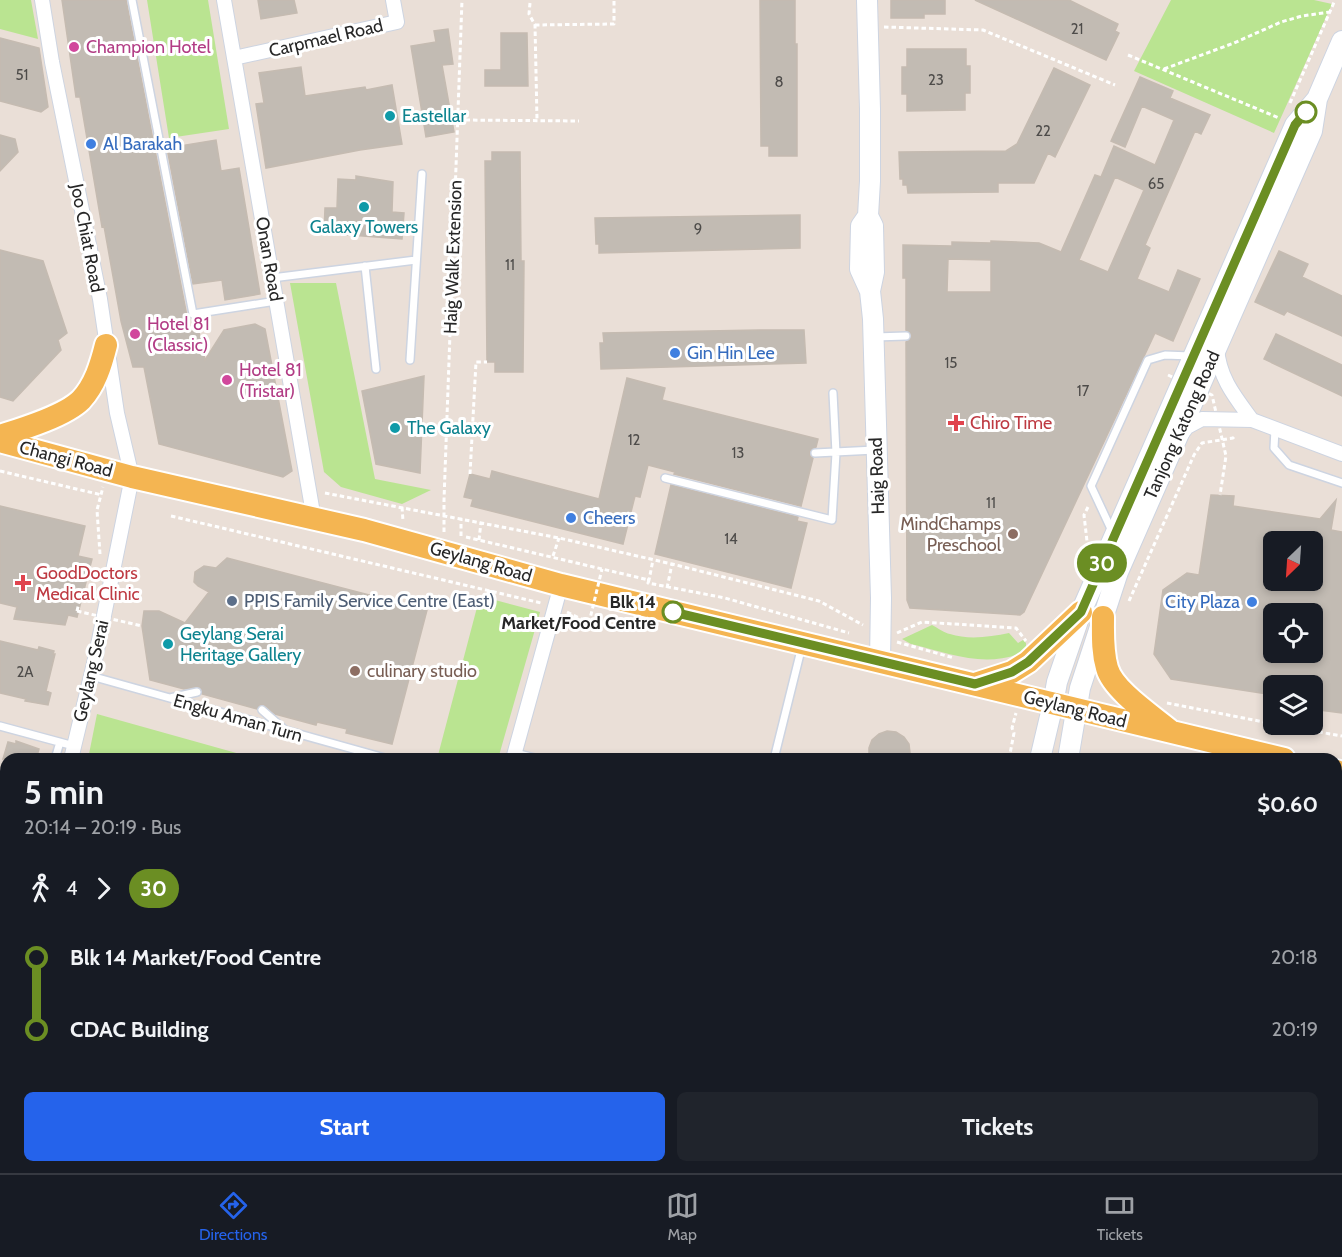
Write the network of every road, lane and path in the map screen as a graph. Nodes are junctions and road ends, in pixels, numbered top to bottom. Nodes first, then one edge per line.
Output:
1 (42, 0) edge
2 (132, 0) edge
3 (224, 0) edge
4 (393, 0) edge
5 (462, 0) edge
6 (614, 0) edge
7 (867, 0) edge
8 (530, 3) dead end
9 (1330, 12) dead end
10 (535, 25) junction
11 (868, 27) junction
12 (1342, 41) edge
13 (1128, 55) dead end
14 (234, 58) junction
15 (1164, 69) junction
16 (1114, 85) dead end
17 (1317, 99) junction
18 (458, 120) junction
19 (1282, 120) dead end
20 (537, 121) junction
21 (579, 121) dead end
22 (422, 174) dead end
23 (416, 260) junction
24 (365, 266) junction
25 (272, 278) junction
26 (276, 301) junction
27 (906, 336) dead end
28 (874, 337) junction
29 (106, 345) junction
30 (1217, 346) junction
31 (1194, 356) junction
32 (410, 360) dead end
33 (487, 362) dead end
34 (376, 369) dead end
35 (1168, 375) dead end
36 (833, 393) dead end
37 (1252, 420) junction
38 (1275, 429) junction
39 (0, 436) edge
40 (0, 441) edge
41 (1172, 446) junction
42 (877, 450) junction
43 (815, 453) dead end
44 (836, 453) junction
45 (1342, 454) edge
46 (0, 471) edge
47 (470, 474) dead end
48 (132, 477) junction
49 (665, 478) dead end
50 (1342, 483) edge
51 (325, 493) dead end
52 (102, 495) dead end
53 (1220, 495) dead end
54 (402, 507) junction
55 (444, 514) junction
56 (171, 516) dead end
57 (461, 518) junction
58 (314, 519) junction
59 (481, 522) junction
60 (403, 523) dead end
61 (434, 530) dead end
62 (444, 532) junction
63 (1114, 535) junction
64 (461, 536) junction
65 (558, 538) junction
66 (478, 540) junction
67 (553, 557) junction
68 (560, 559) junction
69 (653, 560) junction
70 (672, 564) junction
71 (602, 569) junction
72 (649, 580) junction
73 (561, 585) junction
74 (666, 588) junction
75 (94, 591) dead end
76 (556, 607) junction
77 (1125, 609) dead end
78 (1092, 615) junction
79 (142, 626) dead end
80 (865, 632) dead end
81 (893, 635) dead end
82 (860, 636) dead end
83 (1028, 642) dead end
84 (803, 643) junction
85 (880, 661) junction
86 (91, 676) junction
87 (975, 684) junction
88 (197, 692) dead end
89 (167, 698) junction
90 (1158, 702) dead end
91 (1053, 704) junction
92 (262, 710) dead end
93 (1077, 710) junction
94 (1263, 722) edge
95 (0, 726) edge
96 (1012, 728) dead end
97 (287, 732) junction
98 (1172, 732) junction
99 (1323, 733) edge
100 (1342, 737) edge
101 (60, 742) junction
102 (57, 753) edge
103 (72, 753) edge
104 (366, 753) edge
105 (515, 753) edge
106 (776, 753) edge
107 (1010, 753) edge
108 (1041, 753) edge
109 (1069, 753) edge
110 (1259, 753) edge

1 - 29 street, Joo Chiat Road
2 - 26 lane
3 - 14 street, Onan Road
4 - 14 street, Carpmael Road
5 - 18 path, Haig Walk Extension
6 - 10 path
7 - 11 main road, Haig Road
8 - 10 path
9 - 15 path
10 - 20 path
11 - 16 path
11 - 28 main road, Haig Road
12 - 17 main road, Tanjong Katong Road
13 - 15 path
14 - 25 street, Onan Road
15 - 19 path
17 - 30 main road, Tanjong Katong Road
17 - 31 main road, Tanjong Katong Road
18 - 20 path
18 - 55 path, Haig Walk Extension
20 - 21 path
22 - 23 lane
23 - 24 lane
23 - 32 lane
24 - 25 lane
24 - 34 lane
25 - 26 street, Onan Road
26 - 58 street, Onan Road
27 - 28 lane
28 - 42 main road, Haig Road
29 - 39 main road
29 - 48 street, Joo Chiat Road
30 - 37 street
30 - 41 main road, Tanjong Katong Road
31 - 63 main road, Tanjong Katong Road
31 - 63 lane
33 - 47 path
35 - 53 path, bridge
36 - 44 lane
37 - 38 street
37 - 41 street
37 - 77 path
38 - 45 street
38 - 50 lane
40 - 48 main road, Changi Road
41 - 78 main road, Tanjong Katong Road
42 - 44 lane
42 - 85 main road, Haig Road
43 - 44 lane
44 - 49 lane
46 - 52 path
48 - 58 main road, Geylang Road
48 - 86 street, Geylang Serai
51 - 54 path
54 - 55 path
54 - 60 path
55 - 57 path
55 - 62 path, Haig Walk Extension
56 - 76 path
57 - 59 path
57 - 64 path
58 - 73 main road, Geylang Road
59 - 65 path
59 - 66 path
61 - 62 path
62 - 64 path
63 - 78 main road, Tanjong Katong Road
64 - 66 path
65 - 67 path
65 - 69 path
66 - 67 path
67 - 68 path
68 - 71 path
68 - 72 path
69 - 70 path
69 - 72 path
70 - 74 path
70 - 80 path
71 - 72 path
71 - 76 path, bridge
72 - 74 path
73 - 76 street
73 - 84 main road, Geylang Road
74 - 82 path
75 - 79 path, bridge
76 - 105 street
78 - 87 main road
78 - 91 main road, Tanjong Katong Road
78 - 93 main road, Tanjong Katong Road
78 - 98 main road
81 - 83 path
84 - 85 main road, Geylang Road
84 - 106 lane
85 - 87 main road, Geylang Road
86 - 89 lane, Engku Aman Turn
86 - 103 street, Geylang Serai
87 - 91 main road, Geylang Road
88 - 89 lane
89 - 97 lane, Engku Aman Turn
90 - 94 path
91 - 93 main road, Geylang Road
91 - 108 main road, Tanjong Katong Road
92 - 97 lane
93 - 98 main road, Geylang Road
93 - 109 main road, Tanjong Katong Road
95 - 101 lane
96 - 107 path
97 - 104 lane, Engku Aman Turn
98 - 110 main road, Geylang Road
99 - 100 path
101 - 102 lane
101 - 103 lane

